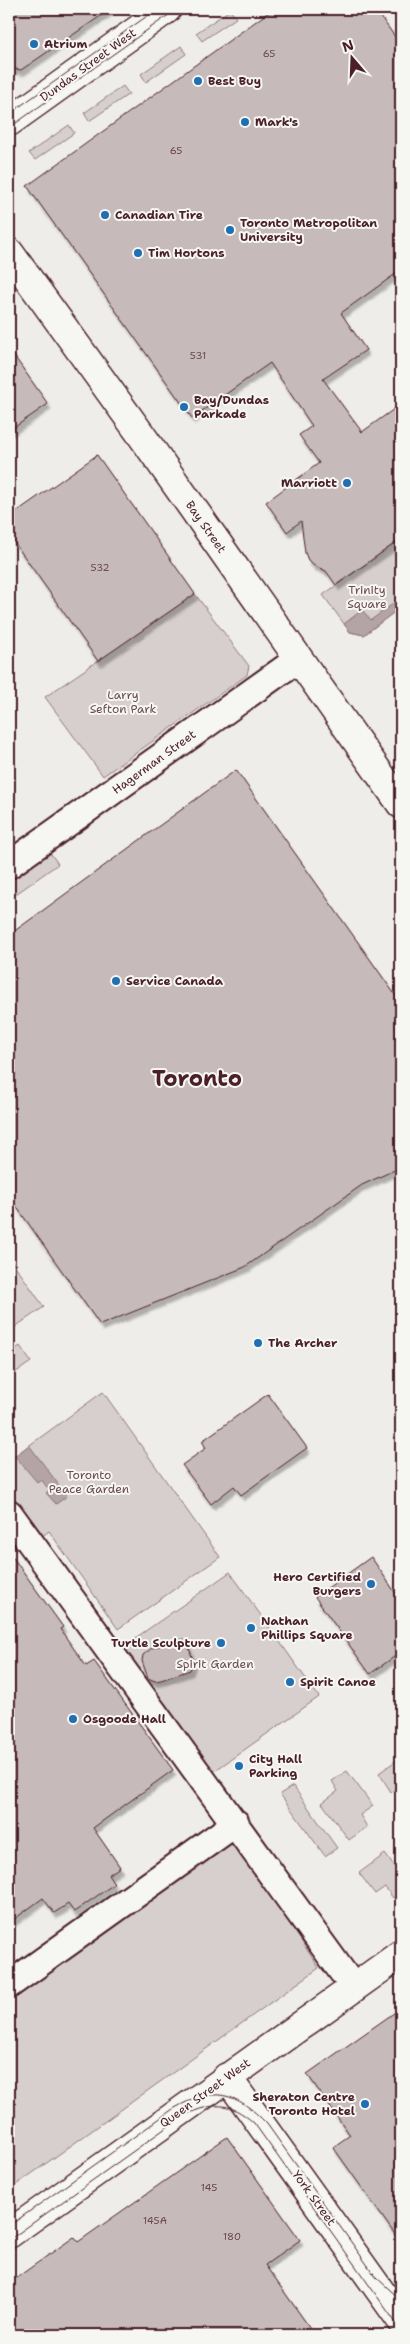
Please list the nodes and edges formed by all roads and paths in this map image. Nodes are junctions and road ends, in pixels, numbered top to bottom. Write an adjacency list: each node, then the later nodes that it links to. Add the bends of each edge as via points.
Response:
1 (168, 9): 2 (main road, Dundas Street West)
2 (9, 122)
3 (9, 252): 4 (main road, Bay Street)
4 (298, 659): 5 (main road, Bay Street); 6 (street, Hagerman Street)
5 (401, 804)
6 (9, 865)
7 (9, 1513): 8 (street)
8 (236, 1823): 10 (street); 11 (street)
9 (401, 1954): 11 (main road, Queen Street West)
10 (9, 1984)
11 (354, 1988): 12 (main road, Queen Street West)
12 (227, 2077): 13 (main road, Queen Street West); 14 (main road, York Street)
13 (9, 2234)
14 (401, 2320)

